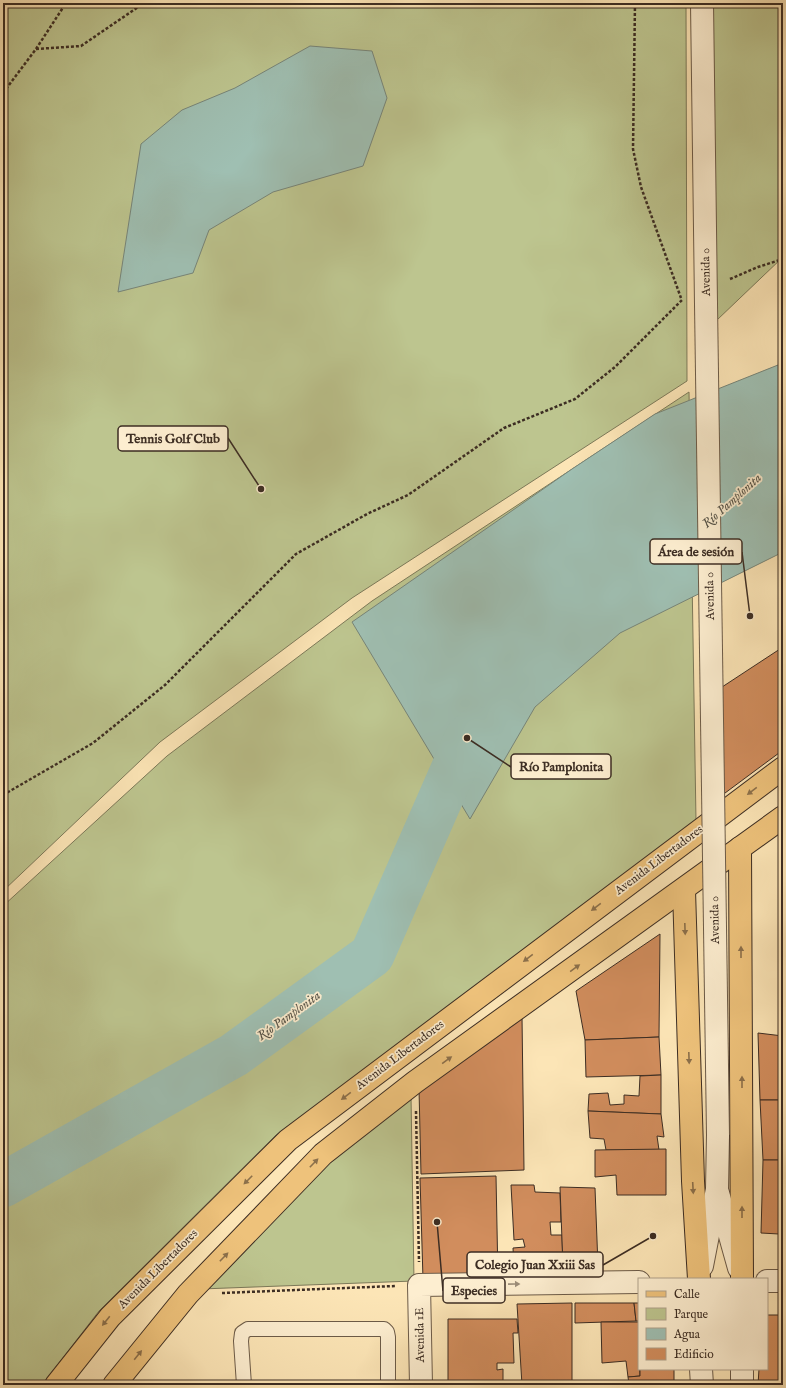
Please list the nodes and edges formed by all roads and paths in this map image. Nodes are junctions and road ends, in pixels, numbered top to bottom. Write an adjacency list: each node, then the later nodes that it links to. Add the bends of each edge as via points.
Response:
1 (66, 3): 5 (path)
2 (144, 3): 5 (path, via 81,46)
3 (635, 3): 9 (path, via 633,148 641,187)
4 (702, 3): 8 (street, Avenida 0)
5 (36, 49): 6 (path)
6 (3, 93)
7 (783, 259): 8 (path, via 758,267)
8 (706, 297): 9 (path); 16 (street, Avenida 0, bridge, via 718,1135)
9 (682, 300): 11 (path, via 615,367 575,399 504,428 408,495 367,514 296,554 165,686 93,743)
10 (783, 768): 28 (main road, Avenida Libertadores, one-way to 28, via 288,1140 110,1316)
11 (3, 795)
12 (783, 817): 13 (main road)
13 (740, 848): 14 (main road); 19 (main road, one-way to 13)
14 (684, 890): 15 (main road, one-way to 14); 17 (main road, one-way to 17, via 693,1182)
15 (415, 1082): 24 (path); 25 (main road, one-way to 15, via 323,1154)
16 (716, 1189): 18 (street, Avenida 0); 20 (street, Avenida 0)
17 (700, 1278)
18 (700, 1278)
19 (742, 1278)
20 (742, 1278)
21 (768, 1281): 22 (street)
22 (783, 1281)
23 (638, 1282): 24 (street, one-way to 23)
24 (419, 1285): 25 (path); 32 (street, Avenida 1E)
25 (188, 1294): 29 (main road, one-way to 25)
26 (702, 1370): 33 (street)
27 (742, 1370): 34 (street)
28 (56, 1385)
29 (114, 1385)
30 (244, 1385): 31 (lane, via 241,1341 242,1333 248,1329 384,1329 388,1337)
31 (388, 1385)
32 (421, 1385)
33 (702, 1385)
34 (742, 1385)

